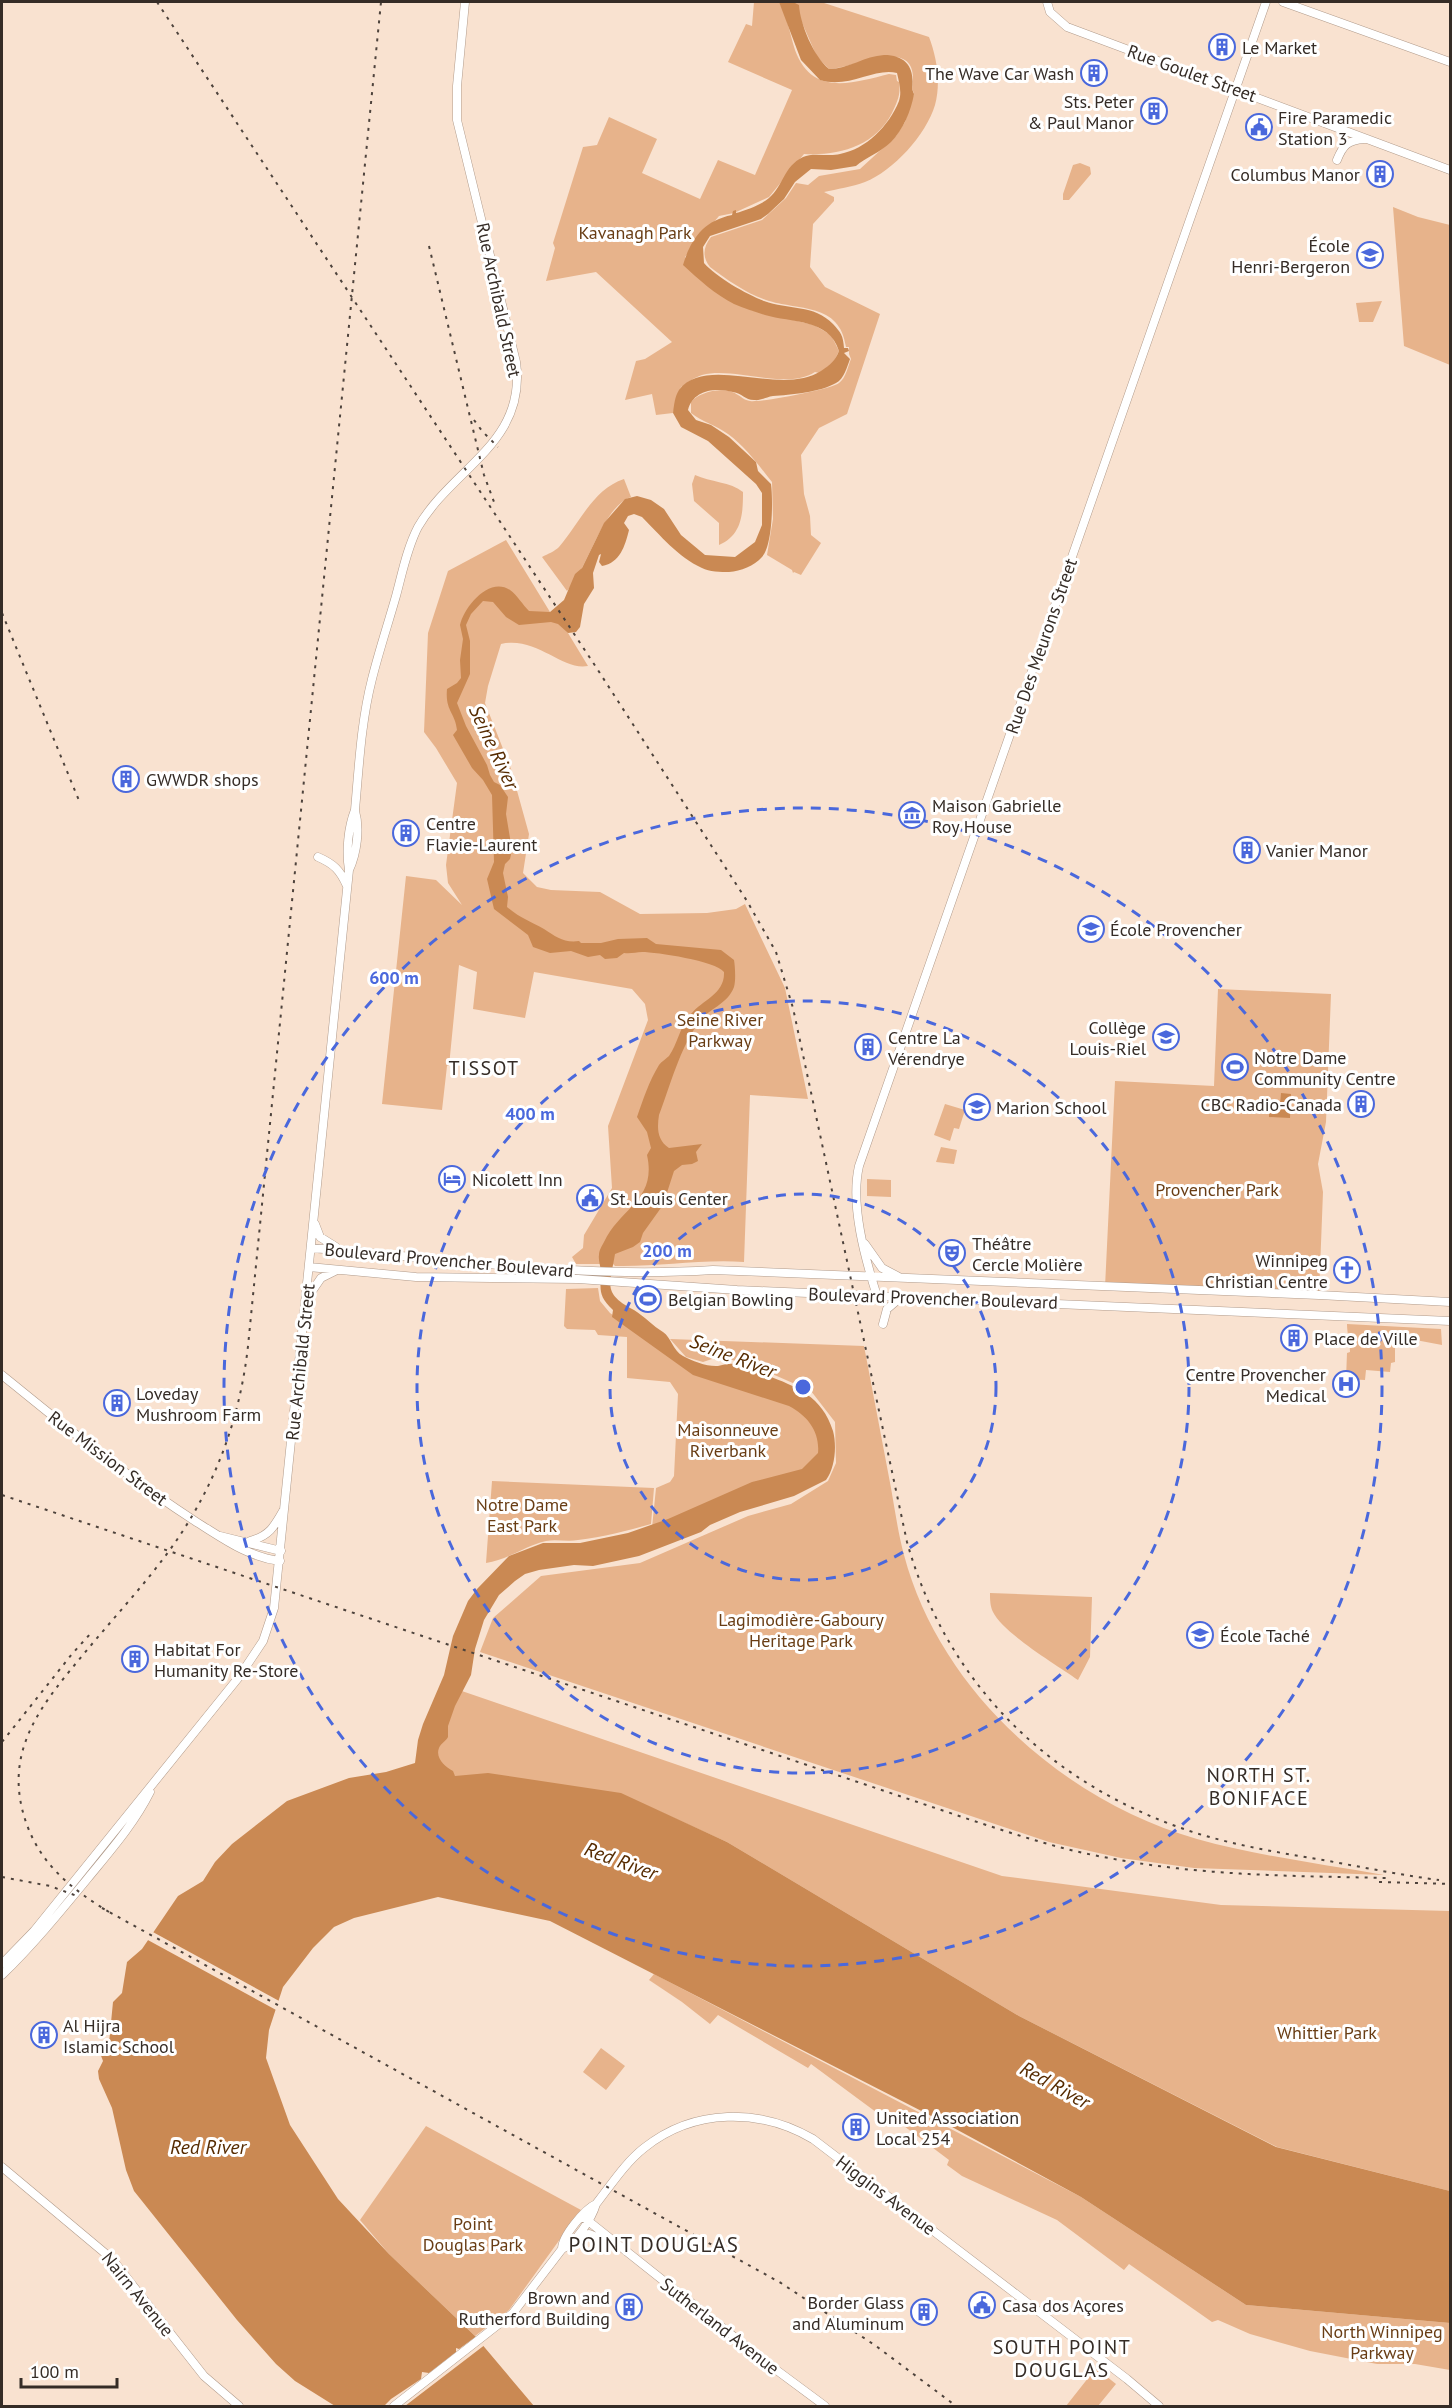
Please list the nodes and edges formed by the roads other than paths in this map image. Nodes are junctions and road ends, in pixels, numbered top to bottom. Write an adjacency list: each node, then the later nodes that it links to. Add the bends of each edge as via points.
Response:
1 (465, 2): 11 (main road, Rue Archibald Street, via 456,86 458,120 516,362 517,393 503,430 431,509 413,538 372,679 361,743 354,861)
2 (1047, 2): 6 (main road, Rue Goulet Street, via 1050,12 1067,27)
3 (1266, 2): 6 (main road, Rue Des Meurons Street)
4 (1283, 2): 5 (main road)
5 (1450, 63)
6 (1234, 89): 7 (main road, Rue Goulet Street); 13 (main road, Rue Des Meurons Street, via 862,1158 856,1190)
7 (1368, 139): 8 (main road, via 1345,144); 9 (main road, Rue Goulet Street)
8 (1337, 160)
9 (1450, 170)
10 (318, 857): 11 (main road, via 335,865)
11 (347, 887): 12 (main road, Rue Archibald Street)
12 (314, 1215): 14 (main road, Rue Archibald Street); 15 (main road, via 320,1237)
13 (863, 1241): 21 (main road, Rue Des Meurons Street); 22 (main road, via 882,1268)
14 (311, 1248): 15 (main road, Boulevard Provencher Boulevard); 16 (main road, Rue Archibald Street)
15 (343, 1250): 19 (main road, Boulevard Provencher Boulevard)
16 (309, 1267): 17 (main road, Boulevard Provencher Boulevard); 27 (main road, Rue Archibald Street)
17 (339, 1269): 19 (main road, Boulevard Provencher Boulevard, via 425,1277); 27 (main road, via 318,1281)
18 (670, 1273): 20 (main road, Boulevard Provencher Boulevard); 21 (main road, Boulevard Provencher Boulevard, via 713,1270); 23 (main road)
19 (579, 1275): 20 (main road, Boulevard Provencher Boulevard)
20 (632, 1277): 23 (main road, Boulevard Provencher Boulevard)
21 (871, 1278): 22 (main road, Boulevard Provencher Boulevard); 24 (main road, Rue Des Meurons Street)
22 (902, 1279): 26 (main road, Boulevard Provencher Boulevard)
23 (670, 1284): 24 (main road, Boulevard Provencher Boulevard)
24 (877, 1296): 25 (main road, Boulevard Provencher Boulevard)
25 (901, 1297): 28 (main road, Boulevard Provencher Boulevard); 29 (main road, via 889,1306)
26 (1450, 1302)
27 (304, 1305): 31 (main road, Rue Archibald Street)
28 (1450, 1321)
29 (883, 1324)
30 (2, 1375): 32 (main road, Rue Mission Street, via 133,1480)
31 (285, 1507): 33 (main road, via 272,1531); 34 (main road, Rue Archibald Street)
32 (218, 1536): 33 (main road, Rue Mission Street); 35 (main road, Rue Mission Street, via 233,1546)
33 (248, 1541): 34 (main road, Rue Mission Street)
34 (281, 1551): 35 (main road, Rue Archibald Street)
35 (280, 1561): 36 (main road, Rue Archibald Street, via 274,1608 258,1650)
36 (69, 1895): 37 (main road); 38 (main road, via 39,1937)
37 (2, 1964)
38 (2, 1975)
39 (2, 2167): 43 (main road, Nairn Avenue, via 112,2259 204,2376)
40 (585, 2218): 41 (main road, Sutherland Avenue); 42 (main road, Higgins Avenue); 46 (main road, Higgins Avenue, via 594,2212 596,2204 639,2153 676,2129 726,2116 753,2117 784,2125 828,2150)
41 (617, 2244): 42 (main road, Sutherland Avenue, via 589,2234); 45 (main road, Sutherland Avenue)
42 (566, 2247): 44 (main road, Higgins Avenue, via 510,2316)
43 (239, 2406)
44 (394, 2406)
45 (825, 2406)
46 (1159, 2406)

